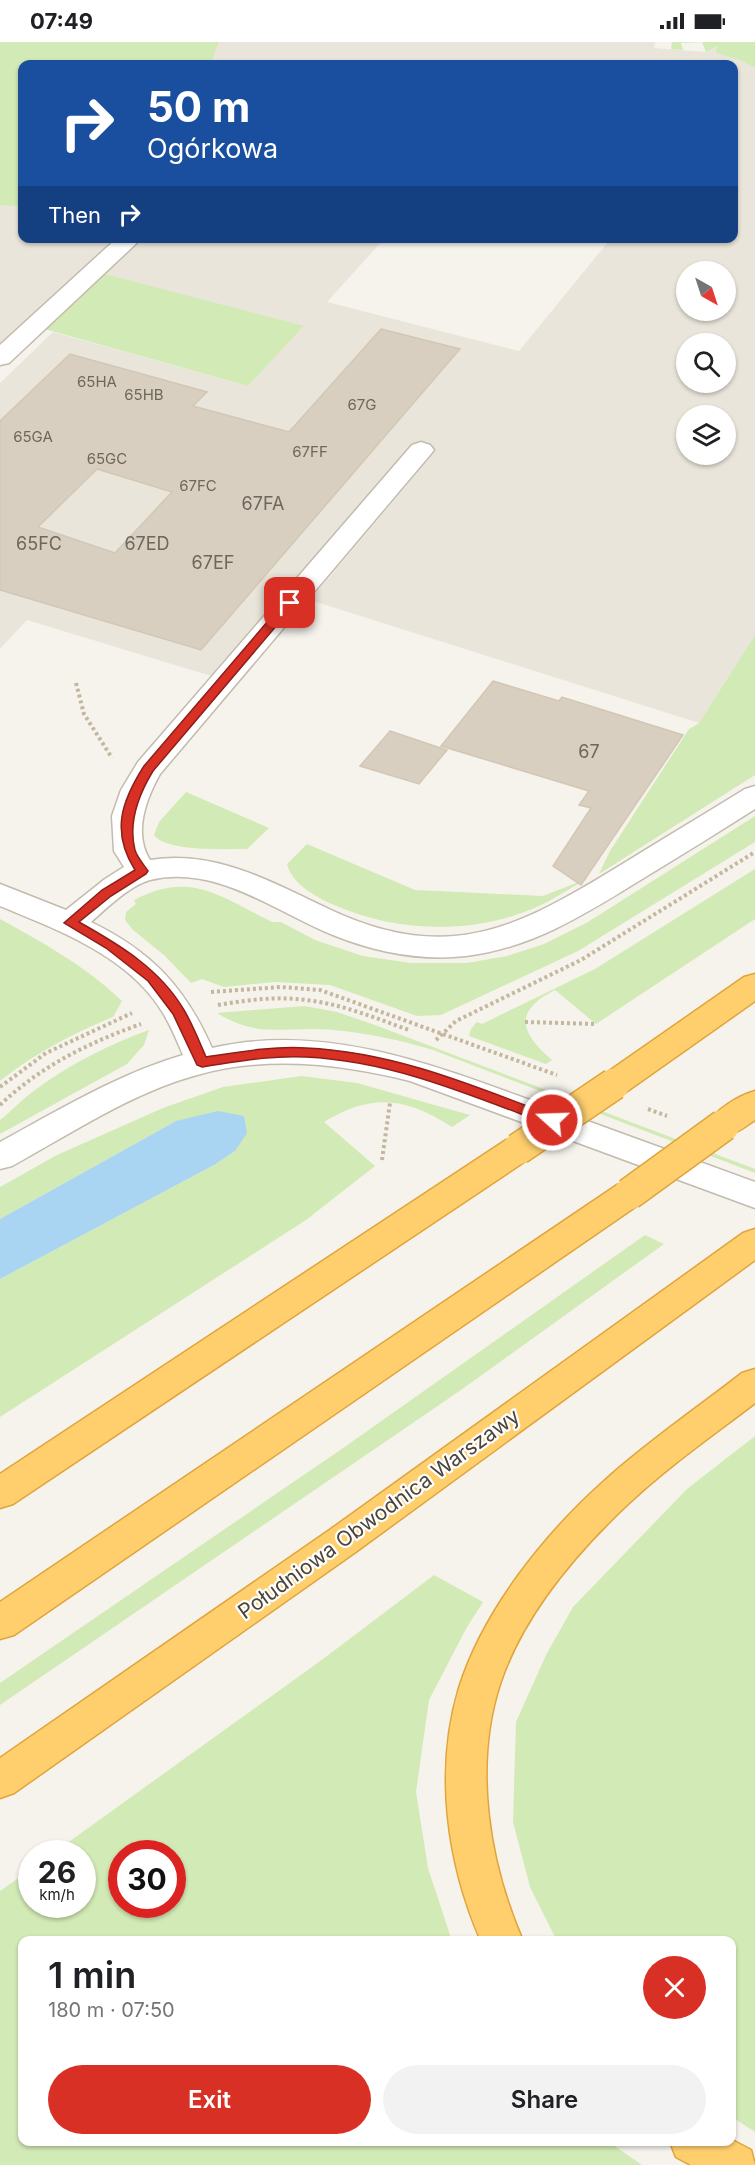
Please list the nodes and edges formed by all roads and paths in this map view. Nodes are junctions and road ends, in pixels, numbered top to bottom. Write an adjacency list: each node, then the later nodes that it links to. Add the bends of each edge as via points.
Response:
1 (126, 243): 2 (street)
2 (0, 358)
3 (421, 450): 5 (street, via 148,769)
4 (76, 683): 5 (path, via 77,700 87,725)
5 (136, 790): 8 (street, via 128,816 129,851)
6 (755, 796): 8 (street, via 535,927 499,941 468,945 433,947 392,942 345,929 249,884 209,870 172,866)
7 (755, 852): 15 (path, via 581,960 456,1021)
8 (142, 871): 10 (street)
9 (0, 894): 10 (street)
10 (70, 923): 12 (street, via 111,945 153,978)
11 (755, 985): 26 (highway, bridge)
12 (174, 1005): 16 (street); 17 (path, via 46,1053); 20 (path, via 55,1061 16,1088)
13 (525, 1022): 14 (path)
14 (596, 1024)
15 (436, 1040)
16 (202, 1062): 21 (street, via 159,1075); 23 (street, via 279,1052 377,1060 417,1071)
17 (0, 1087)
18 (390, 1102): 22 (path)
19 (755, 1103): 29 (highway, bridge)
20 (0, 1105)
21 (0, 1157)
22 (382, 1160)
23 (755, 1195)
24 (755, 1242): 30 (highway, Południowa Obwodnica Warszawy, via 325,1553)
25 (755, 1383): 31 (highway, via 596,1511 517,1609 481,1681 466,1763 467,1800 472,1847 486,1906)
26 (159, 1389): 27 (highway); 28 (highway)
27 (0, 1477)
28 (0, 1493)
29 (0, 1623)
30 (0, 1780)
31 (500, 1936)
32 (699, 2146): 33 (highway)
33 (735, 2165)

